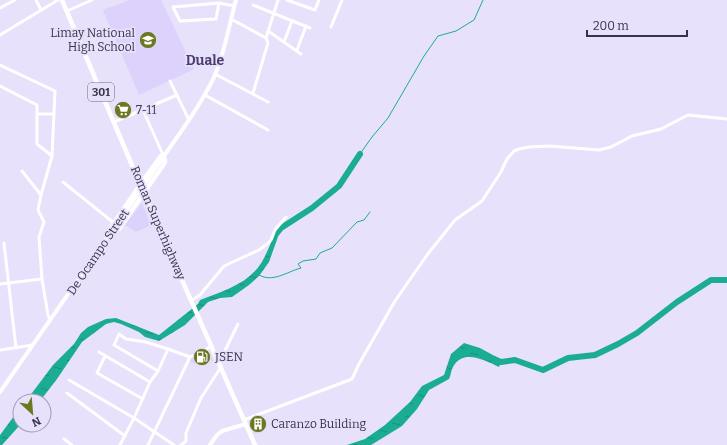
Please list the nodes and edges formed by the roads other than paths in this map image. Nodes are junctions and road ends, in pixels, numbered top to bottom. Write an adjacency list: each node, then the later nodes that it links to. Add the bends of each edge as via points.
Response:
1 (15, 0): 14 (street)
2 (36, 0): 15 (street)
3 (58, 0): 15 (street)
4 (62, 0): 16 (main road, Roman Superhighway / 301)
5 (92, 0): 16 (street)
6 (236, 0): 13 (street, De Ocampo Street)
7 (278, 0): 17 (street)
8 (287, 0): 9 (street, via 315,10)
9 (319, 0)
10 (342, 0): 20 (street)
11 (219, 3): 11 (street, via 188,5 173,6 180,21 216,19); 13 (street)
12 (253, 5): 17 (street)
13 (234, 6): 18 (street, De Ocampo Street)
14 (0, 8)
15 (41, 10): 22 (street)
16 (67, 11): 40 (main road, Roman Superhighway / 301)
17 (274, 13): 19 (street); 21 (street)
18 (231, 19): 23 (street); 28 (street, De Ocampo Street)
19 (292, 20): 24 (street); 25 (street, via 308,27)
20 (330, 27)
21 (268, 31): 23 (street); 24 (street)
22 (0, 36)
23 (266, 38): 31 (street, via 268,43)
24 (284, 42): 25 (street)
25 (296, 50): 26 (street)
26 (302, 54)
27 (1, 66): 37 (street, via 55,91)
28 (215, 74): 31 (street); 33 (street, De Ocampo Street)
29 (170, 81): 32 (street)
30 (0, 86): 36 (street, via 37,105)
31 (253, 94): 34 (street)
32 (177, 95): 35 (street); 39 (street)
33 (205, 95): 39 (street, De Ocampo Street); 41 (street)
34 (268, 102)
35 (143, 110): 40 (street); 43 (street)
36 (37, 114): 37 (street); 42 (street, via 36,144)
37 (54, 114): 42 (street)
38 (727, 119): 75 (street, via 688,115 661,129 632,136 599,150 536,147 514,152 507,159 482,201 456,220 427,255 395,301 352,380)
39 (189, 120): 43 (street, De Ocampo Street)
40 (114, 122): 46 (main road, Roman Superhighway / 301)
41 (268, 130)
42 (52, 156): 48 (street)
43 (163, 158): 46 (main road, via 159,157); 47 (main road, via 165,162); 50 (street, De Ocampo Street)
44 (22, 171): 48 (street)
45 (63, 182): 50 (street)
46 (141, 184): 47 (main road, Roman Superhighway / 301); 50 (main road)
47 (145, 192): 51 (main road, via 119,229); 56 (main road, Roman Superhighway / 301)
48 (41, 195): 53 (street, via 38,210 44,222 40,237)
49 (286, 217): 56 (street, via 267,244 224,266)
50 (115, 223): 51 (main road, via 110,228)
51 (110, 234): 57 (street, De Ocampo Street)
52 (4, 243): 54 (street)
53 (42, 279): 54 (street); 57 (street)
54 (9, 283): 55 (street); 61 (street)
55 (0, 284)
56 (193, 303): 60 (main road, Roman Superhighway / 301)
57 (50, 321): 59 (street, De Ocampo Street)
58 (238, 324): 67 (street)
59 (33, 345): 61 (street); 71 (street, De Ocampo Street)
60 (212, 346): 66 (street); 67 (main road, Roman Superhighway / 301)
61 (16, 348): 63 (street)
62 (168, 349): 66 (street); 68 (street); 68 (street, via 126,339 119,334 114,345)
63 (0, 350)
64 (99, 352): 65 (street)
65 (105, 356): 70 (street); 73 (street, via 97,373)
66 (190, 356): 76 (street)
67 (220, 365): 75 (main road, Roman Superhighway / 301); 83 (street, via 201,398 186,433 186,441)
68 (158, 371): 70 (street)
69 (69, 380): 74 (street)
70 (150, 382): 73 (street)
71 (0, 392)
72 (67, 393): 77 (street)
73 (143, 399): 74 (street)
74 (134, 418): 76 (street); 77 (street)
75 (245, 422): 84 (street, via 222,431); 85 (main road, Roman Superhighway / 301)
76 (154, 431): 81 (street); 82 (street)
77 (125, 436): 80 (street)
78 (64, 439): 79 (street)
79 (72, 445)
80 (120, 445)
81 (148, 445)
82 (174, 445)
83 (181, 445)
84 (210, 445)
85 (255, 445)

